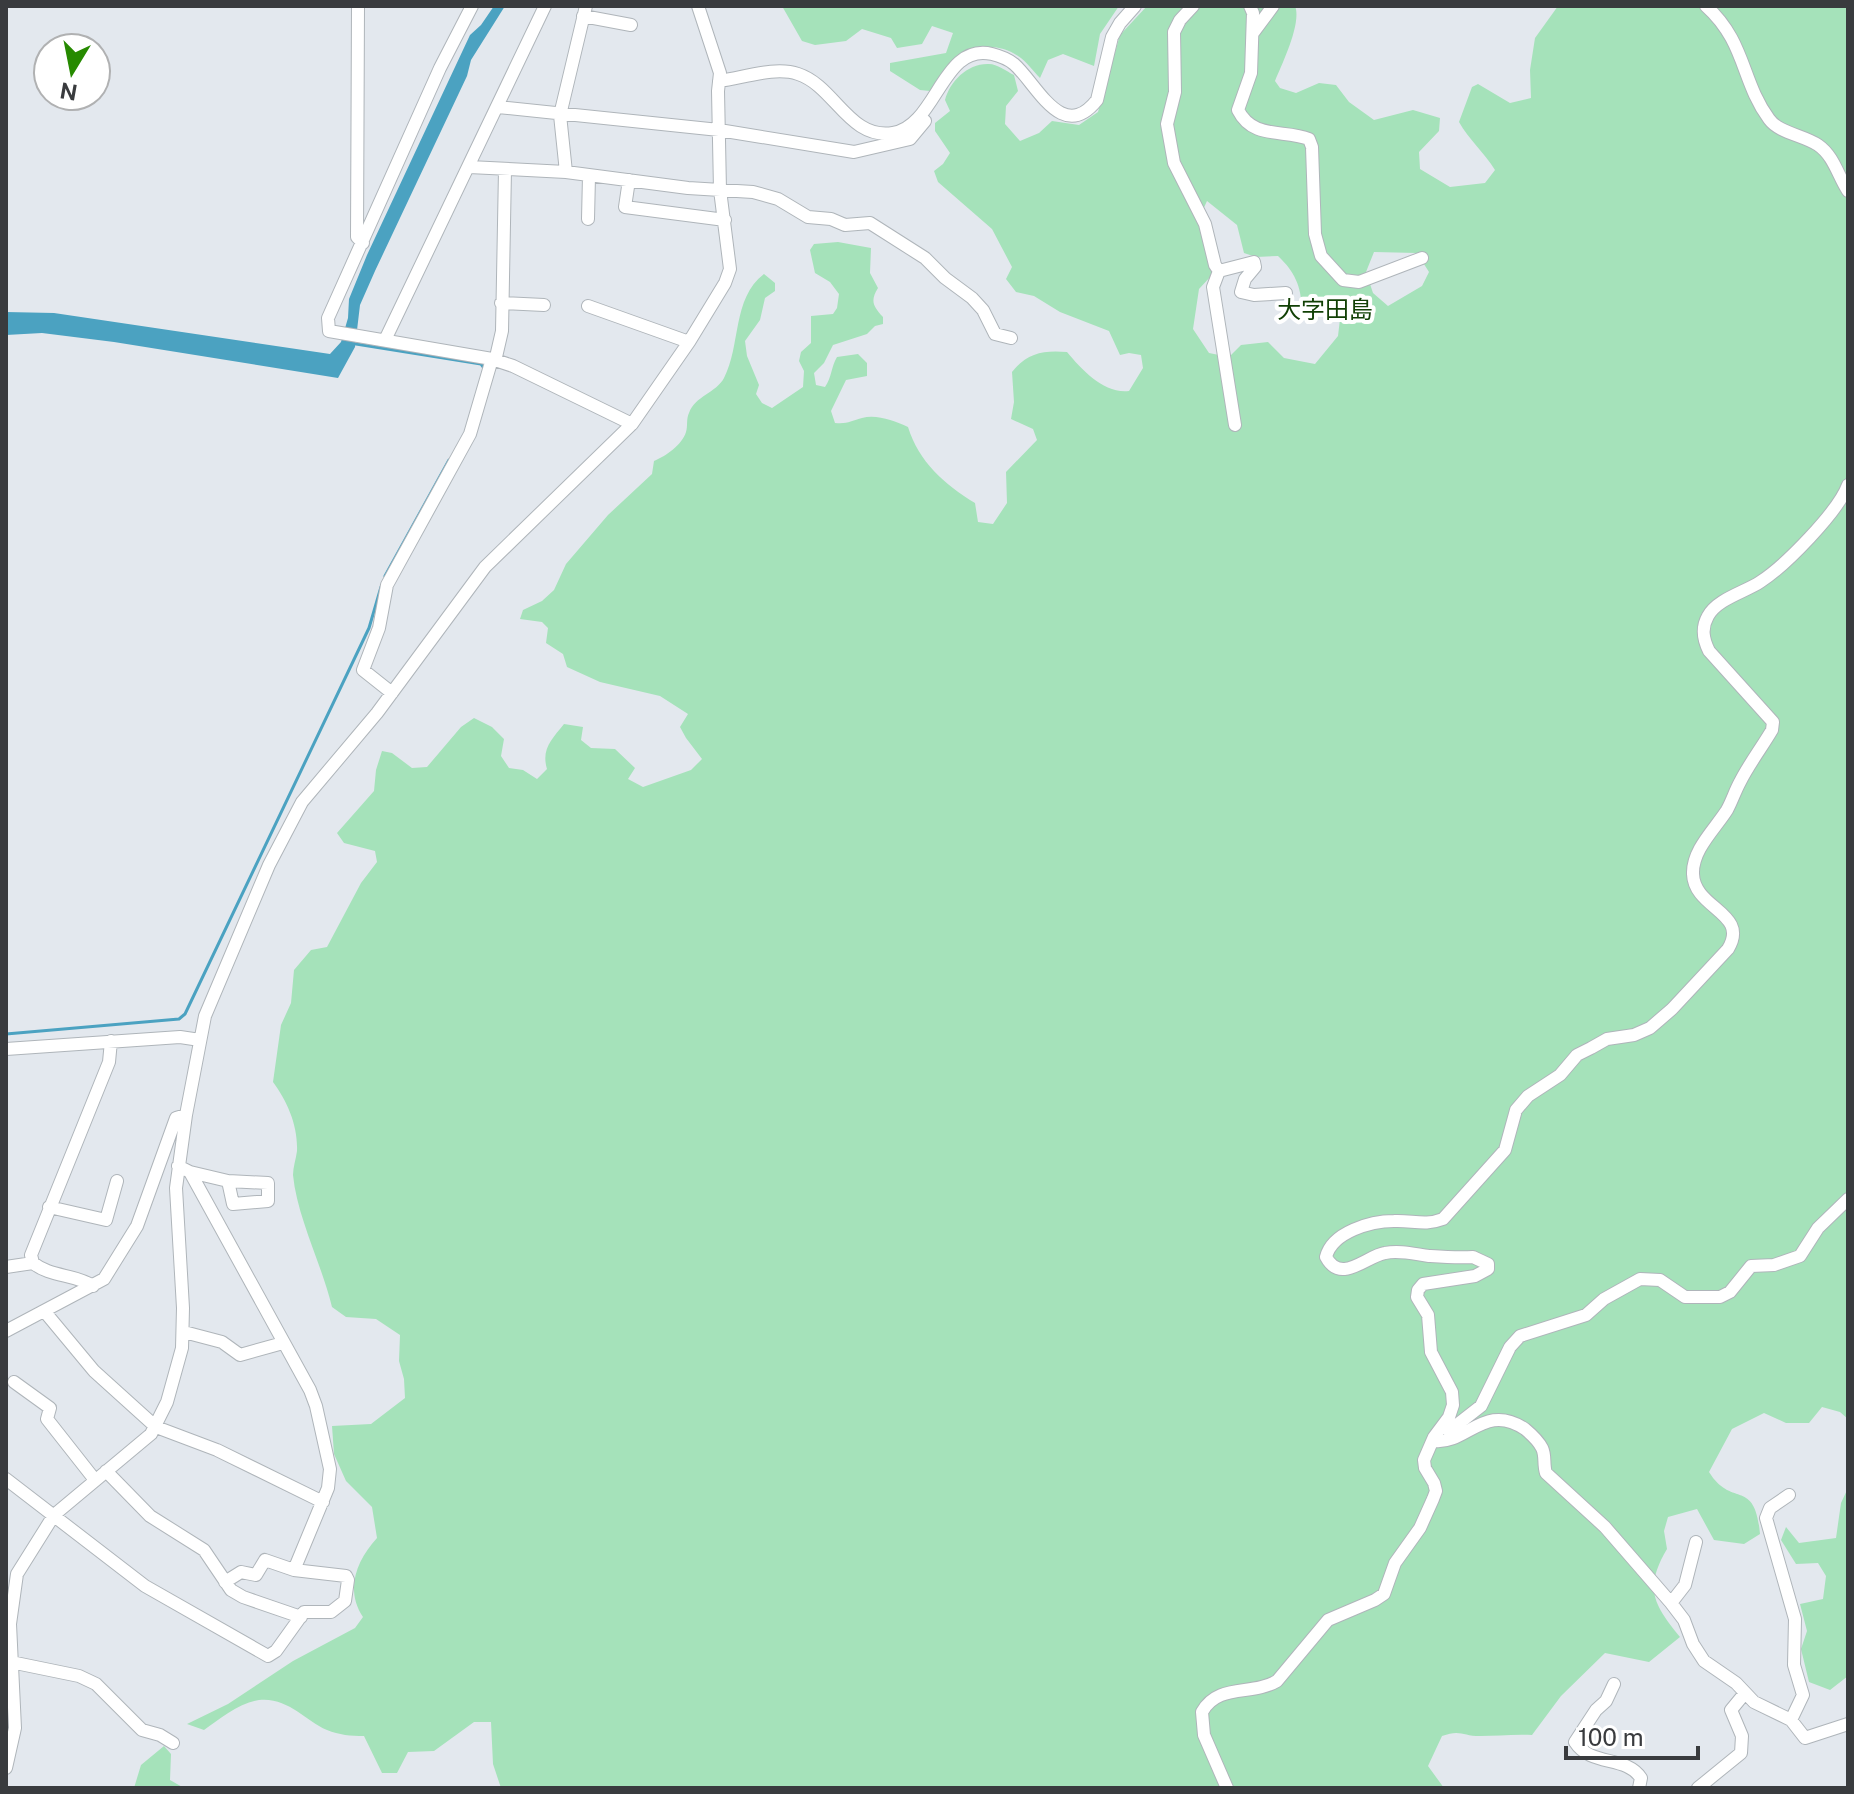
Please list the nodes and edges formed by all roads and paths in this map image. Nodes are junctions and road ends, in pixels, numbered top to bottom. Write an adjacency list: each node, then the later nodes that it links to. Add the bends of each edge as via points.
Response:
1 (358, 6): 27 (street, via 357,237)
2 (472, 6): 27 (street)
3 (545, 6): 15 (street)
4 (698, 6): 13 (street)
5 (1135, 6): 14 (street, via 1112,37 1097,100 1082,113 1059,113 1014,65 989,53 960,61)
6 (1193, 6): 29 (street, via 1174,32 1175,92 1167,124 1174,163 1205,224)
7 (1250, 6): 12 (street)
8 (1273, 6): 12 (street)
9 (1706, 6): 24 (street, via 1730,31 1771,124 1819,145)
10 (585, 11): 11 (street); 16 (street)
11 (631, 25)
12 (1253, 33): 28 (street, via 1251,73 1238,110 1254,129 1309,139 1321,256 1343,280 1359,282)
13 (719, 81): 14 (street, via 780,72 801,75 858,124 883,134 913,125); 17 (street)
14 (937, 92): 17 (street, via 940,98 910,139 867,149 843,151)
15 (498, 107): 16 (street); 18 (street)
16 (560, 115): 17 (street); 20 (street)
17 (719, 130): 23 (street)
18 (469, 167): 19 (street); 35 (street)
19 (505, 170): 20 (street); 31 (street)
20 (566, 172): 21 (street)
21 (589, 176): 22 (street); 25 (street)
22 (629, 180): 23 (street); 26 (street, via 625,207)
23 (720, 190): 26 (street); 34 (street, via 770,195 801,215 877,226 972,298 995,334)
24 (1848, 191)
25 (588, 219)
26 (725, 220): 36 (street, via 730,269)
27 (363, 243): 35 (street, via 328,318 329,331)
28 (1422, 258)
29 (1219, 271): 30 (street, via 1254,262 1241,292); 39 (street, via 1213,297)
30 (1286, 293)
31 (501, 303): 32 (street); 37 (street, via 502,331)
32 (544, 305)
33 (588, 306): 36 (street)
34 (1011, 338)
35 (385, 340): 37 (street)
36 (689, 342): 38 (street)
37 (492, 359): 38 (street); 41 (street, via 470,434 387,585 363,670)
38 (632, 424): 41 (street, via 485,567)
39 (1235, 425)
40 (1848, 485): 60 (street, via 1840,502 1788,559 1761,582 1718,605 1704,627 1709,651 1773,722 1726,812 1696,856 1696,889 1735,931 1728,949 1650,1028 1607,1039 1577,1055 1560,1075 1528,1096 1516,1110 1505,1150 1443,1219 1429,1225 1366,1225 1328,1248 1330,1264 1340,1269 1390,1252 1473,1257 1488,1264 1482,1274 1423,1284 1418,1290 1431,1327 1431,1352 1452,1392 1449,1417)
41 (392, 693): 42 (street, via 302,802 213,991)
42 (200, 1040): 43 (street); 45 (street)
43 (111, 1041): 44 (street); 50 (street, via 109,1062)
44 (6, 1049)
45 (186, 1115): 46 (street); 53 (street, via 176,1118 137,1226 109,1273)
46 (184, 1169): 48 (street); 56 (street, via 176,1208); 57 (street)
47 (117, 1181): 50 (street, via 106,1220)
48 (228, 1181)
49 (1848, 1199): 60 (street, via 1818,1228 1800,1256 1751,1266 1720,1297 1685,1297 1660,1280 1640,1279 1586,1315 1520,1336 1481,1406)
50 (49, 1207): 51 (street)
51 (33, 1263): 52 (street); 53 (street)
52 (6, 1267)
53 (93, 1286): 54 (street)
54 (45, 1312): 55 (street); 59 (street, via 94,1371)
55 (6, 1331)
56 (184, 1332): 57 (street, via 222,1342 240,1355); 59 (street, via 179,1364)
57 (283, 1343): 65 (street, via 316,1406 330,1469)
58 (14, 1382): 63 (street, via 50,1408 47,1419)
59 (156, 1427): 61 (street); 65 (street, via 217,1450)
60 (1434, 1442): 70 (street, via 1480,1424 1514,1422 1541,1446 1543,1466 1553,1482 1605,1527); 79 (street, via 1424,1460 1436,1491 1420,1528 1395,1563 1384,1594 1328,1620 1277,1681 1225,1692 1202,1712 1202,1727)
61 (106, 1471): 63 (street); 69 (street, via 150,1516 204,1550)
62 (6, 1479): 66 (street)
63 (95, 1480): 66 (street)
64 (1789, 1495): 75 (street, via 1770,1508 1766,1518 1797,1630 1794,1665 1803,1695)
65 (323, 1502): 68 (street)
66 (54, 1515): 71 (street, via 145,1586 268,1656); 72 (street, via 17,1574)
67 (1696, 1542): 70 (street, via 1685,1585)
68 (294, 1570): 69 (street, via 265,1560 256,1575 241,1572); 71 (street, via 348,1580 345,1601 331,1612 304,1612)
69 (225, 1582): 71 (street, via 243,1597)
70 (1671, 1603): 74 (street, via 1704,1661)
71 (301, 1617)
72 (8, 1662): 77 (street, via 96,1684 142,1730); 78 (street, via 15,1728)
73 (1614, 1684): 80 (street, via 1575,1742 1594,1758 1638,1773)
74 (1745, 1693): 75 (street); 81 (street, via 1731,1710 1742,1736 1741,1753)
75 (1791, 1720): 76 (street, via 1810,1739)
76 (1848, 1724)
77 (173, 1743)
78 (6, 1768)
79 (1227, 1788)
80 (1639, 1788)
81 (1698, 1788)

